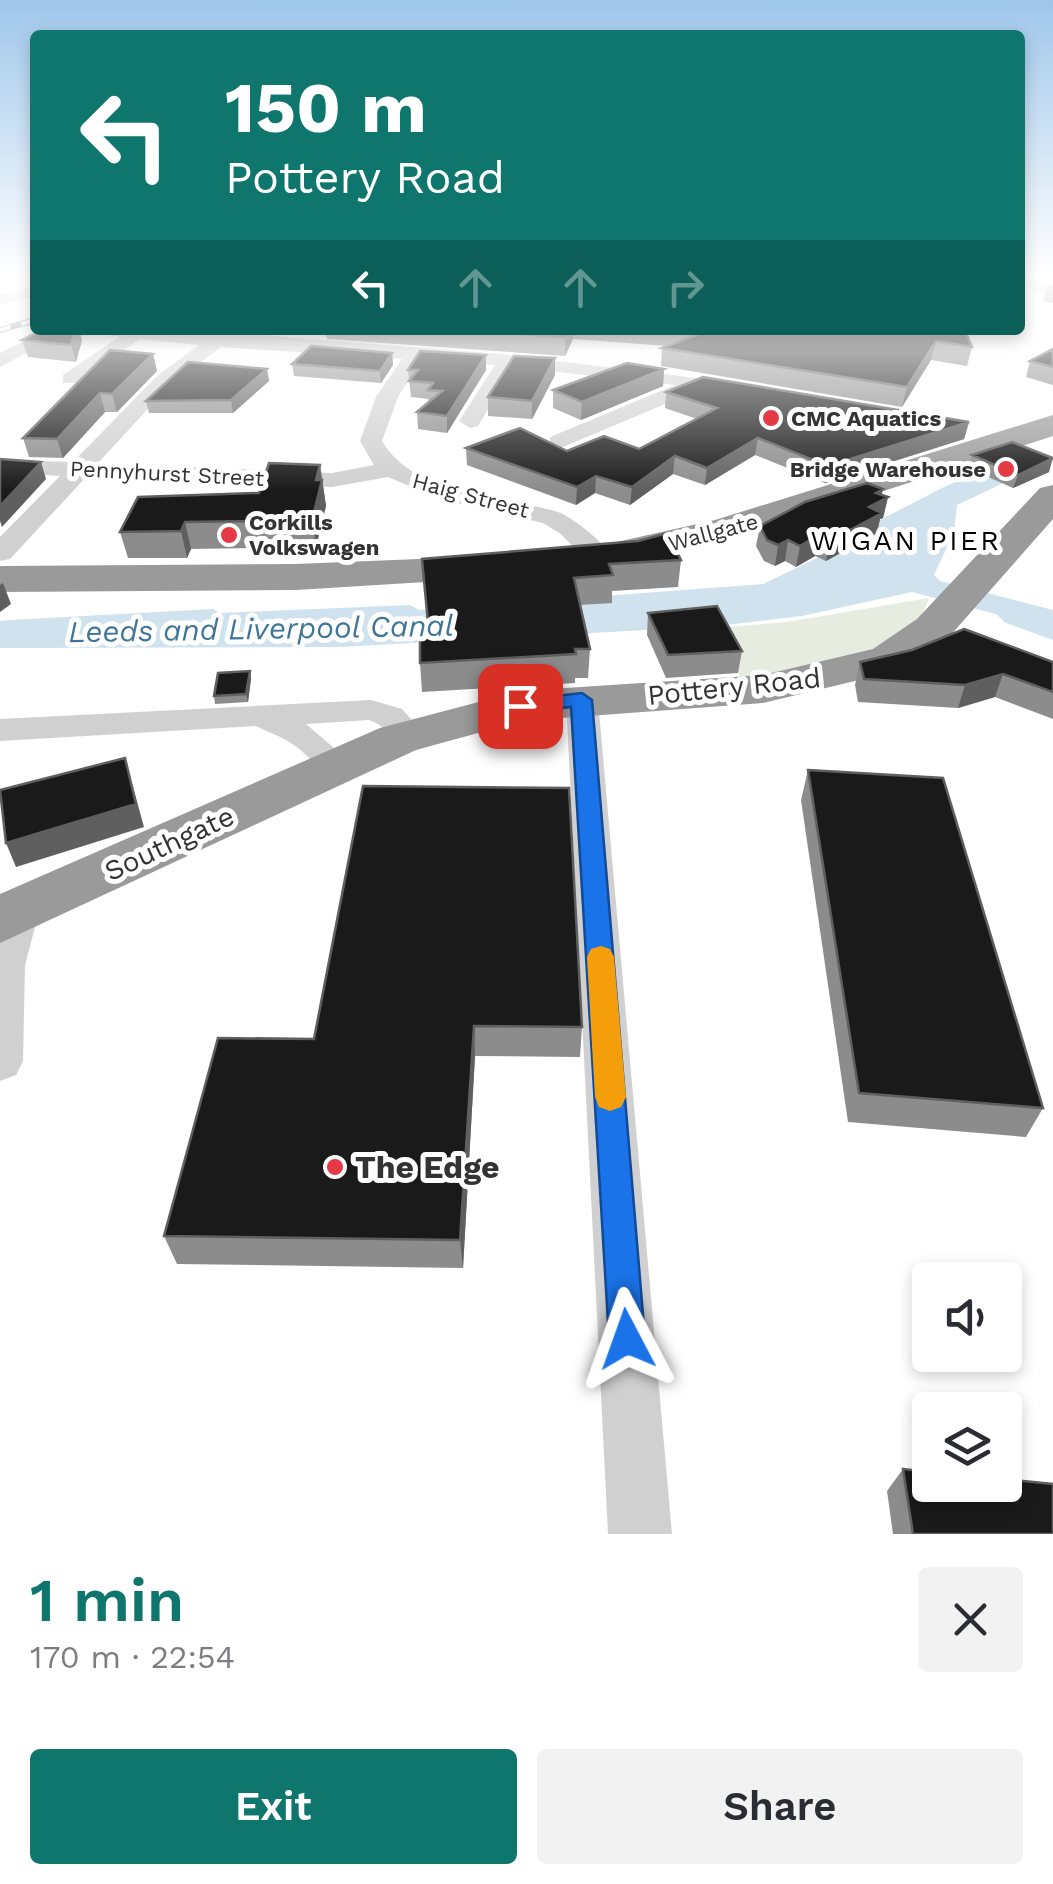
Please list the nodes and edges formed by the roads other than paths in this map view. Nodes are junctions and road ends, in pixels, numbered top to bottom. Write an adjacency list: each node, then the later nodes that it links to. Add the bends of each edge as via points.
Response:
1 (26, 348): 8 (street)
2 (117, 348): 10 (street)
3 (207, 348): 17 (street, via 164,380)
4 (333, 348): 6 (street)
5 (469, 348): 7 (street)
6 (413, 356): 7 (street); 18 (street, via 386,397 371,441)
7 (463, 359): 9 (street)
8 (0, 361)
9 (507, 361): 11 (street); 13 (street)
10 (70, 380)
11 (699, 382): 12 (street); 15 (street)
12 (754, 392)
13 (470, 421)
14 (1049, 428): 21 (highway, Wallgate, via 725,530)
15 (558, 442)
16 (4, 466): 17 (street, Pennyhurst Street)
17 (82, 469): 18 (street, Pennyhurst Street, via 332,480); 20 (street)
18 (389, 470): 21 (street, Haig Street, via 422,486 552,518)
19 (1053, 496): 23 (highway, Pottery Road, via 982,574 946,628 889,658 800,683)
20 (0, 553)
21 (598, 557): 22 (highway, Wallgate, via 311,577)
22 (0, 579)
23 (582, 700): 26 (highway, Pottery Road, via 489,712); 30 (street)
24 (259, 716): 25 (street); 26 (street, via 370,710 390,716); 27 (street, via 305,736)
25 (0, 730)
26 (409, 736): 27 (highway, Pottery Road)
27 (338, 766): 28 (highway, Southgate)
28 (10, 916): 29 (street)
29 (1, 1035)
30 (640, 1534)

